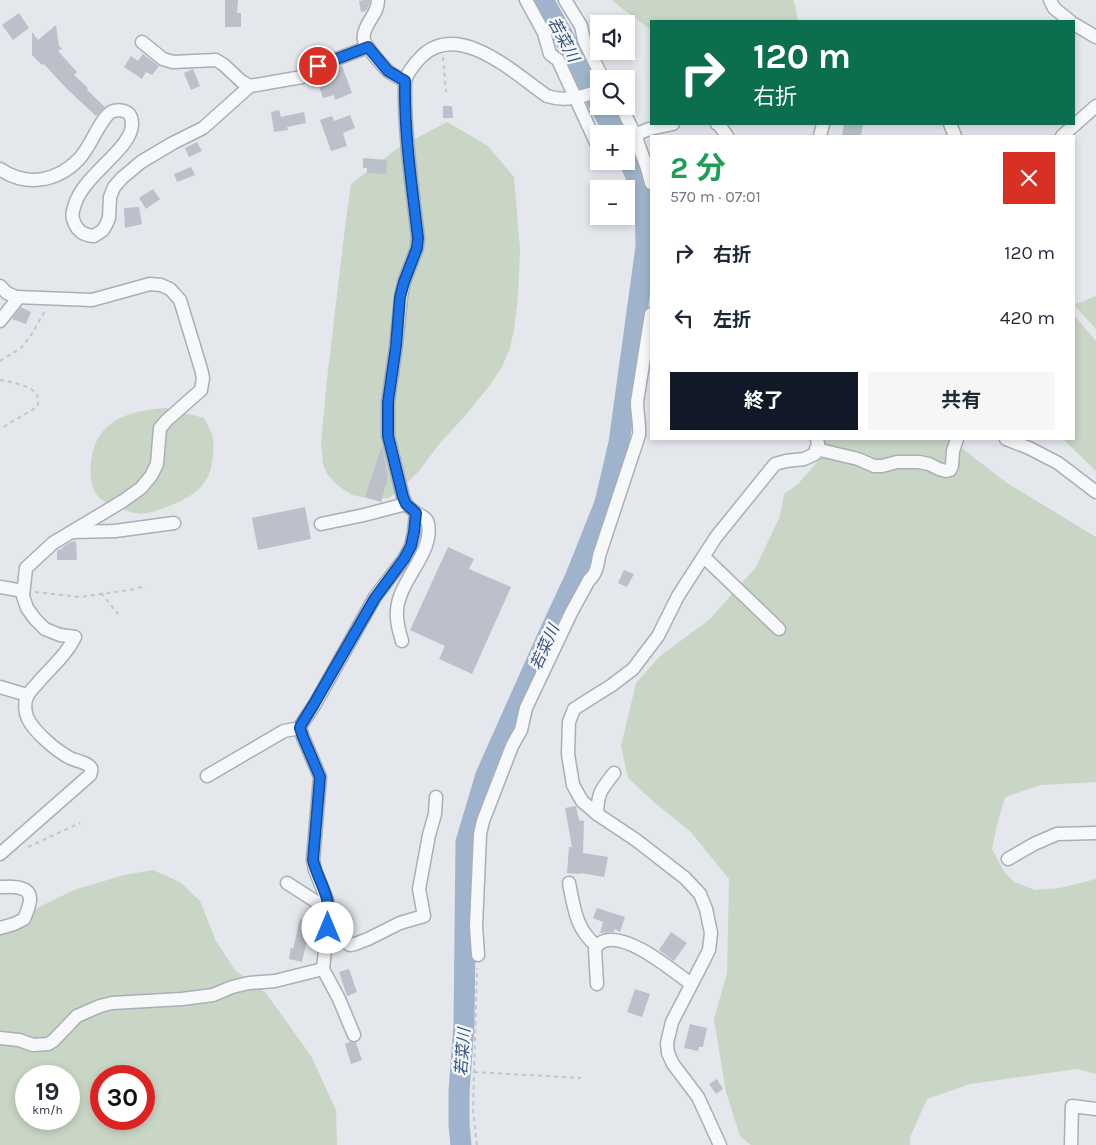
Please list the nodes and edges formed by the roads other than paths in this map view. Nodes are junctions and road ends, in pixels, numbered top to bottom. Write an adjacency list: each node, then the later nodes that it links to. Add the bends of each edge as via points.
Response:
1 (378, 0): 10 (street, via 364,35)
2 (526, 0): 16 (street, via 544,33 550,54 558,60)
3 (565, 0): 12 (street, via 581,26)
4 (1050, 0): 5 (street, via 1054,8)
5 (1069, 20)
6 (1075, 25): 8 (street)
7 (425, 36): 11 (street)
8 (1096, 36)
9 (142, 42): 14 (street, via 162,59 173,62 216,60)
10 (368, 47): 13 (street, via 388,71); 14 (street, via 318,66 302,77)
11 (436, 47): 13 (street, via 412,67); 16 (street, via 454,44 477,50 501,62 547,96)
12 (598, 70)
13 (405, 81): 36 (street, via 405,124 418,238 400,297 388,402 388,436)
14 (250, 86): 26 (street, via 203,128 141,162 122,178 110,197 106,226 94,236 77,229 72,216 77,195 129,137 132,130 129,114 118,110 111,112 80,159 64,171 43,180 25,180)
15 (590, 94): 16 (street)
16 (578, 98): 22 (street)
17 (1096, 106): 21 (street)
18 (668, 125): 23 (street)
19 (718, 125): 24 (street)
20 (1074, 125): 25 (street)
21 (1075, 125)
22 (590, 127)
23 (635, 135): 27 (street)
24 (726, 135)
25 (1063, 135)
26 (0, 169)
27 (650, 179)
28 (0, 286): 29 (street, via 7,293)
29 (20, 297): 31 (street); 40 (street, via 92,300 150,284 161,285 180,300 203,378 201,390 160,428 157,464 141,488)
30 (650, 320): 63 (street, via 637,402 639,435 596,570 571,613 526,708 522,730 512,746 483,821 476,926)
31 (0, 321)
32 (957, 440): 34 (street, via 952,466 946,471 919,462 874,466 833,454)
33 (1009, 440): 35 (street, via 1058,463)
34 (817, 444): 41 (street, via 815,454 775,464 716,537)
35 (1096, 492)
36 (406, 504): 37 (street); 39 (street)
37 (416, 513): 45 (street, via 428,524 428,539 421,558 403,587 397,608); 48 (street, via 411,546 404,559 375,598)
38 (174, 523): 40 (street, via 115,531)
39 (321, 524)
40 (70, 532): 43 (street, via 26,568)
41 (704, 558): 44 (street); 52 (street, via 678,596 658,636 633,669 574,709 568,722 568,754 573,785 582,801)
42 (0, 587): 43 (street)
43 (23, 592): 47 (street, via 27,608 35,620 60,635 74,637)
44 (779, 629)
45 (402, 641)
46 (0, 687): 47 (street)
47 (27, 696): 54 (street, via 27,718 39,733 60,752 92,770)
48 (300, 728): 50 (street, via 284,731); 59 (street, via 320,777 313,860)
49 (614, 773): 52 (street, via 601,790)
50 (207, 776)
51 (436, 797): 61 (street, via 419,889 424,916 400,923 356,944 350,944)
52 (597, 814): 66 (street, via 672,867 700,894 711,933 709,950)
53 (1096, 833): 55 (street, via 1057,834)
54 (0, 854)
55 (1008, 860)
56 (287, 883): 59 (street)
57 (569, 883): 62 (street, via 583,932)
58 (0, 887): 60 (street, via 21,888 30,897 24,919)
59 (328, 910): 61 (street)
60 (0, 928)
61 (327, 930): 64 (street)
62 (597, 946): 65 (street, via 594,955); 66 (street, via 606,941 620,940 632,944)
63 (478, 955)
64 (323, 969): 67 (street); 68 (street, via 275,982 232,986 213,995 100,1006 77,1016 48,1044 34,1045)
65 (597, 984)
66 (691, 984): 70 (street, via 672,1022 668,1053 698,1097)
67 (354, 1035)
68 (0, 1038)
69 (1096, 1109): 71 (street, via 1072,1106)
70 (720, 1145)
71 (1071, 1145)

